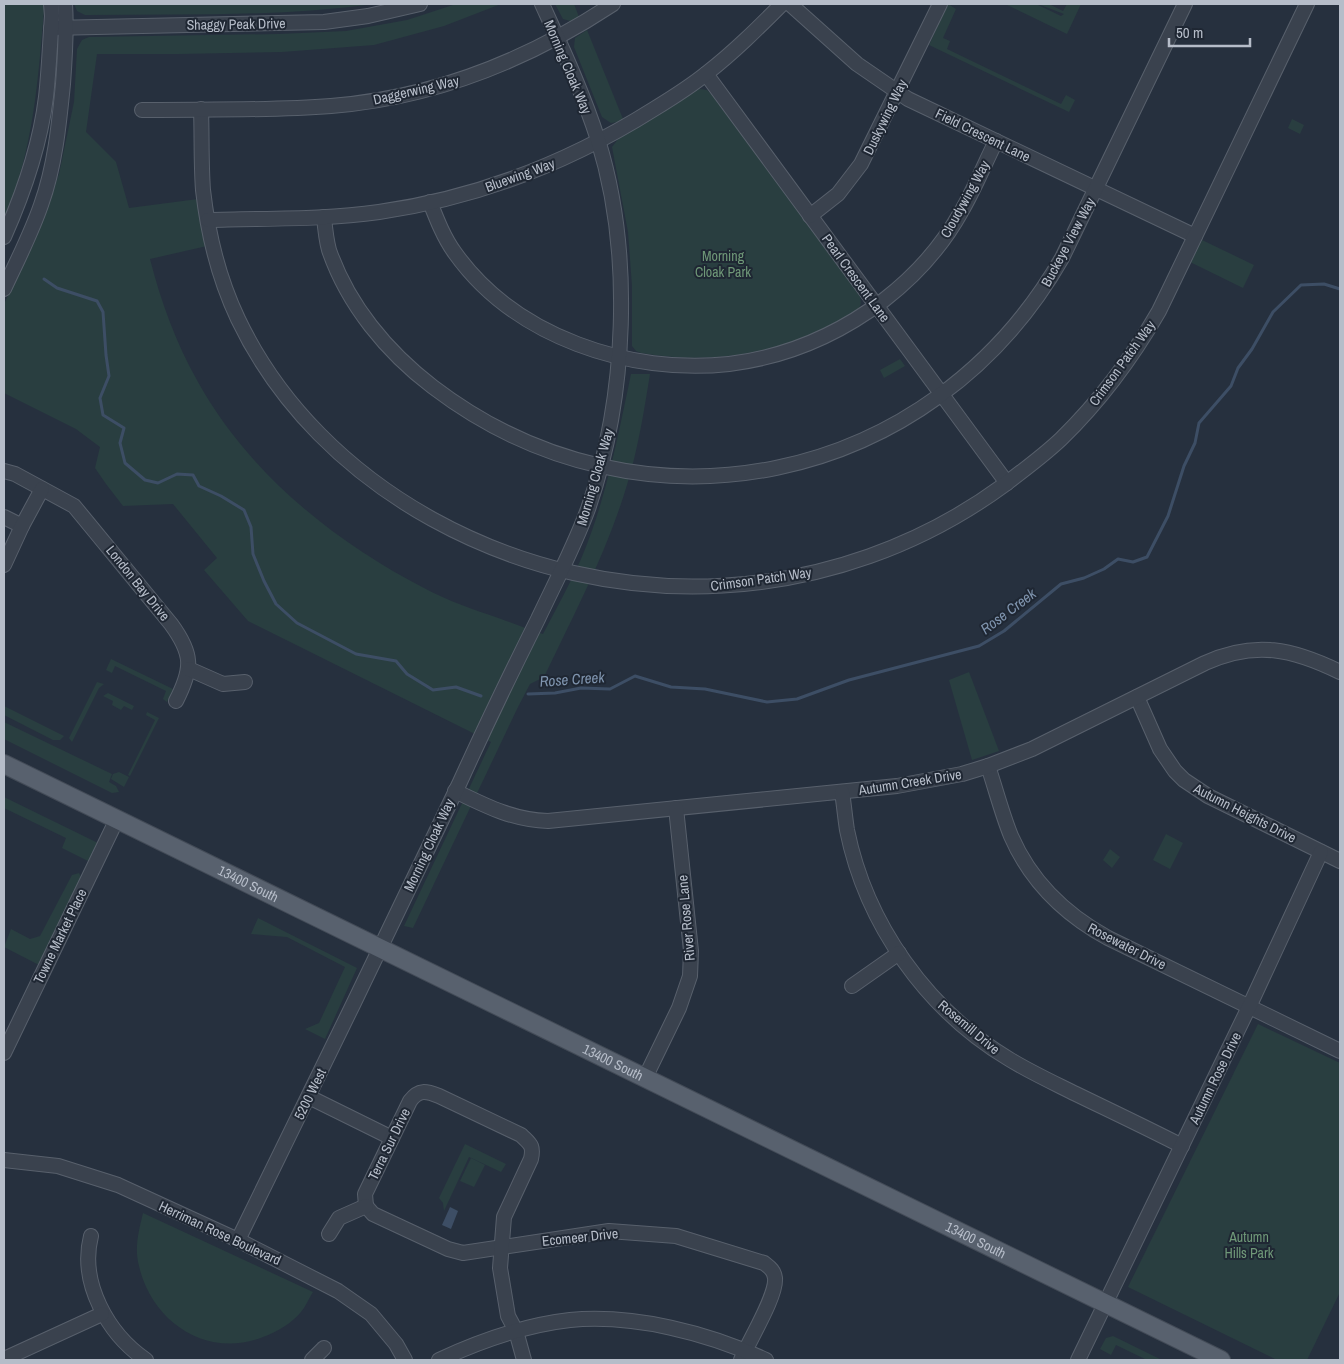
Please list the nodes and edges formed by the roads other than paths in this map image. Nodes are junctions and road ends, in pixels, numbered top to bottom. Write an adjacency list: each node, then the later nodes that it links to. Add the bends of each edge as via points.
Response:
1 (51, 4): 12 (street)
2 (65, 4): 11 (street)
3 (420, 4): 11 (street, Shaggy Peak Drive, via 324,22)
4 (542, 4): 13 (street, Morning Cloak Way)
5 (613, 4): 13 (street, Daggerwing Way)
6 (782, 4): 14 (street, Bluewing Way)
7 (790, 4): 15 (street, Field Crescent Lane, via 846,55)
8 (940, 4): 15 (street, Duskywing Way)
9 (1185, 4): 20 (street, Buckeye View Way)
10 (1307, 4): 25 (street, Crimson Patch Way)
11 (67, 27): 12 (street, Shaggy Peak Drive); 27 (street, via 60,122 52,169 32,231)
12 (51, 28): 26 (street, via 46,98 32,163)
13 (557, 38): 16 (street, Daggerwing Way, via 480,73 381,100 309,108); 18 (street, Morning Cloak Way)
14 (706, 74): 18 (street, Bluewing Way); 22 (street, Pearl Crescent Lane)
15 (897, 92): 19 (street, Field Crescent Lane); 22 (street, Duskywing Way, via 854,175 830,202)
16 (201, 109): 17 (street, Daggerwing Way); 24 (street, Crimson Patch Way, via 203,182)
17 (142, 110)
18 (598, 141): 21 (street, Bluewing Way, via 529,173); 29 (street, Morning Cloak Way, via 611,199 618,256)
19 (996, 142): 20 (street, Field Crescent Lane); 28 (street, Cloudywing Way, via 968,200 944,238 912,276)
20 (1096, 189): 25 (street, Field Crescent Lane); 30 (street, Buckeye View Way, via 1062,258 1030,308 992,352)
21 (430, 202): 23 (street, Bluewing Way, via 378,212); 29 (street, Cloudywing Way, via 454,252 481,284 498,298 558,336)
22 (810, 216): 28 (street, Pearl Crescent Lane)
23 (324, 217): 24 (street, Bluewing Way); 31 (street, Buckeye View Way, via 329,250 347,290 372,328 405,365 491,426 541,448)
24 (208, 220): 38 (street, Crimson Patch Way, via 220,273 238,318 280,389 319,435 366,475 446,527 510,555)
25 (1195, 236): 33 (street, Crimson Patch Way, via 1159,311 1116,377 1061,439)
26 (4, 237)
27 (4, 289)
28 (876, 306): 29 (street, Cloudywing Way, via 816,340 753,360 683,366); 30 (street, Pearl Crescent Lane)
29 (620, 356): 31 (street, Morning Cloak Way, via 612,415)
30 (942, 395): 31 (street, Buckeye View Way, via 876,435 789,465 738,474 685,477); 33 (street, Pearl Crescent Lane)
31 (600, 466): 38 (street, Morning Cloak Way, via 584,518)
32 (4, 471): 34 (street, London Bay Drive)
33 (1007, 483): 38 (street, Crimson Patch Way, via 955,517 908,542 861,560 785,579 730,586 673,586 619,582)
34 (42, 489): 36 (street); 39 (street, London Bay Drive, via 74,506 126,568 182,639)
35 (4, 517): 36 (street)
36 (22, 526): 37 (street)
37 (4, 565)
38 (562, 570): 46 (street, Morning Cloak Way)
39 (189, 669): 41 (street, via 223,684); 43 (street)
40 (1340, 672): 42 (street, Autumn Creek Drive, via 1295,653 1255,649 1215,658)
41 (245, 682)
42 (1136, 697): 45 (street, Autumn Creek Drive, via 1032,749); 50 (street, Autumn Heights Drive, via 1160,749 1184,780 1208,796)
43 (176, 701)
44 (4, 764): 49 (main road, 13400 South)
45 (988, 766): 47 (street, Autumn Creek Drive, via 929,781); 55 (street, Rosewater Drive, via 1012,837 1032,873 1059,905 1092,929)
46 (455, 791): 48 (street, Autumn Creek Drive, via 505,814 536,820); 52 (street, Morning Cloak Way)
47 (842, 792): 48 (street, Autumn Creek Drive); 53 (street, Rosemill Drive, via 847,830 860,874 878,919)
48 (676, 808): 58 (street, River Rose Lane, via 691,951 690,976 679,1008)
49 (117, 819): 52 (main road, 13400 South); 57 (street, Towne Market Place)
50 (1321, 852): 51 (street, Autumn Heights Drive); 55 (street, Autumn Rose Drive)
51 (1340, 861)
52 (380, 948): 58 (main road, 13400 South); 59 (street, 5200 West)
53 (899, 954): 54 (street); 61 (street, Rosemill Drive, via 950,1014 985,1044 1027,1070)
54 (852, 986)
55 (1249, 1007): 56 (street, Rosewater Drive); 61 (street, Autumn Rose Drive)
56 (1340, 1051)
57 (4, 1053)
58 (645, 1078): 68 (main road, 13400 South)
59 (309, 1097): 60 (street); 66 (street, 5200 West)
60 (392, 1138): 63 (street, Terra Sur Drive, via 364,1194); 67 (street, Terra Sur Drive, via 413,1097 427,1092 521,1135 532,1145 531,1159 504,1217)
61 (1182, 1146): 68 (street, Autumn Rose Drive)
62 (4, 1160): 66 (street, Herriman Rose Boulevard, via 58,1166 118,1186)
63 (366, 1206): 64 (street, via 339,1218); 67 (street, Ecomeer Drive, via 373,1214 448,1249 463,1252)
64 (329, 1234)
65 (91, 1236): 69 (street, via 88,1247 92,1284)
66 (238, 1240): 76 (street, Herriman Rose Boulevard, via 338,1291 371,1314)
67 (502, 1246): 70 (street, via 500,1268 508,1316); 72 (street, Ecomeer Drive, via 609,1231 676,1236 764,1263 775,1276 774,1285)
68 (1105, 1304): 80 (street, Autumn Rose Drive); 81 (main road, 13400 South)
69 (102, 1314): 73 (street); 74 (street, via 119,1336)
70 (516, 1332): 72 (street, via 571,1320 611,1320 697,1334); 77 (street); 78 (street)
71 (324, 1348): 75 (street)
72 (743, 1355): 79 (street)
73 (4, 1359)
74 (146, 1360)
75 (312, 1360)
76 (405, 1360)
77 (439, 1360)
78 (524, 1360)
79 (766, 1360)
80 (1078, 1360)
81 (1221, 1360)

